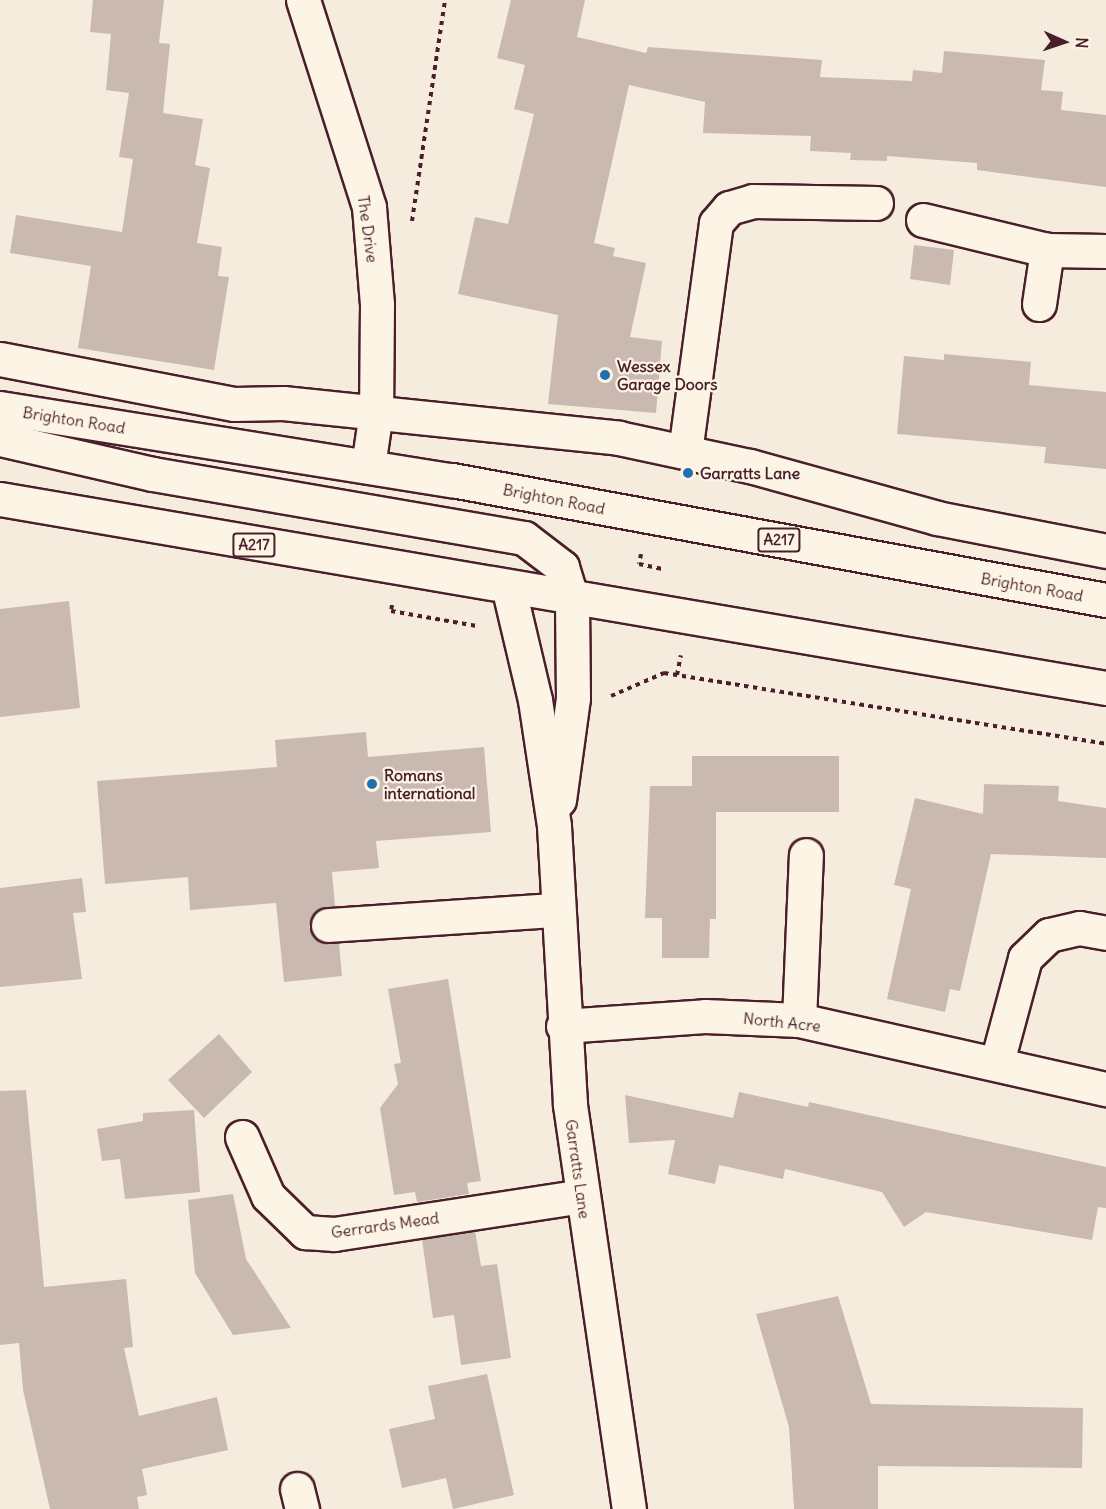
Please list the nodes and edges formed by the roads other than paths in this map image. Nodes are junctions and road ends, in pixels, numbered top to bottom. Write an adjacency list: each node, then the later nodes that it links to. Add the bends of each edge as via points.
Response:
1 (303, 0): 9 (main road, The Drive, via 369,207 377,304)
2 (876, 202): 11 (main road, via 753,201 729,208 716,224)
3 (923, 220): 4 (main road)
4 (1047, 250): 5 (main road); 6 (main road)
5 (1106, 251)
6 (1039, 304)
7 (0, 359): 9 (main road, via 234,404)
8 (0, 408): 12 (main road, Brighton Road / A217)
9 (376, 412): 11 (main road, via 608,436); 12 (main road, The Drive)
10 (0, 440): 16 (main road, Garratts Lane, via 153,474 524,538 562,567)
11 (685, 452): 14 (main road, via 937,518)
12 (368, 465): 17 (main road, Brighton Road / A217)
13 (0, 499): 15 (main road, A217)
14 (1106, 551)
15 (509, 590): 16 (main road, A217); 19 (main road, Garratts Lane, via 535,700)
16 (572, 600): 18 (main road, A217); 19 (main road, Garratts Lane, via 573,698)
17 (1106, 600)
18 (1106, 688)
19 (554, 826): 21 (main road, Garratts Lane)
20 (806, 855): 24 (main road)
21 (556, 910): 22 (main road); 25 (main road, Garratts Lane)
22 (328, 925)
23 (1106, 933): 26 (main road, via 1079,928 1049,935 1025,958)
24 (799, 1020): 25 (main road, North Acre, via 705,1016); 26 (main road, North Acre)
25 (563, 1026): 29 (main road, Garratts Lane)
26 (997, 1062): 27 (main road, North Acre)
27 (1106, 1089)
28 (242, 1137): 29 (main road, Gerrards Mead, via 268,1197 305,1232 334,1234)
29 (581, 1196): 30 (main road, Garratts Lane)
30 (629, 1509)

